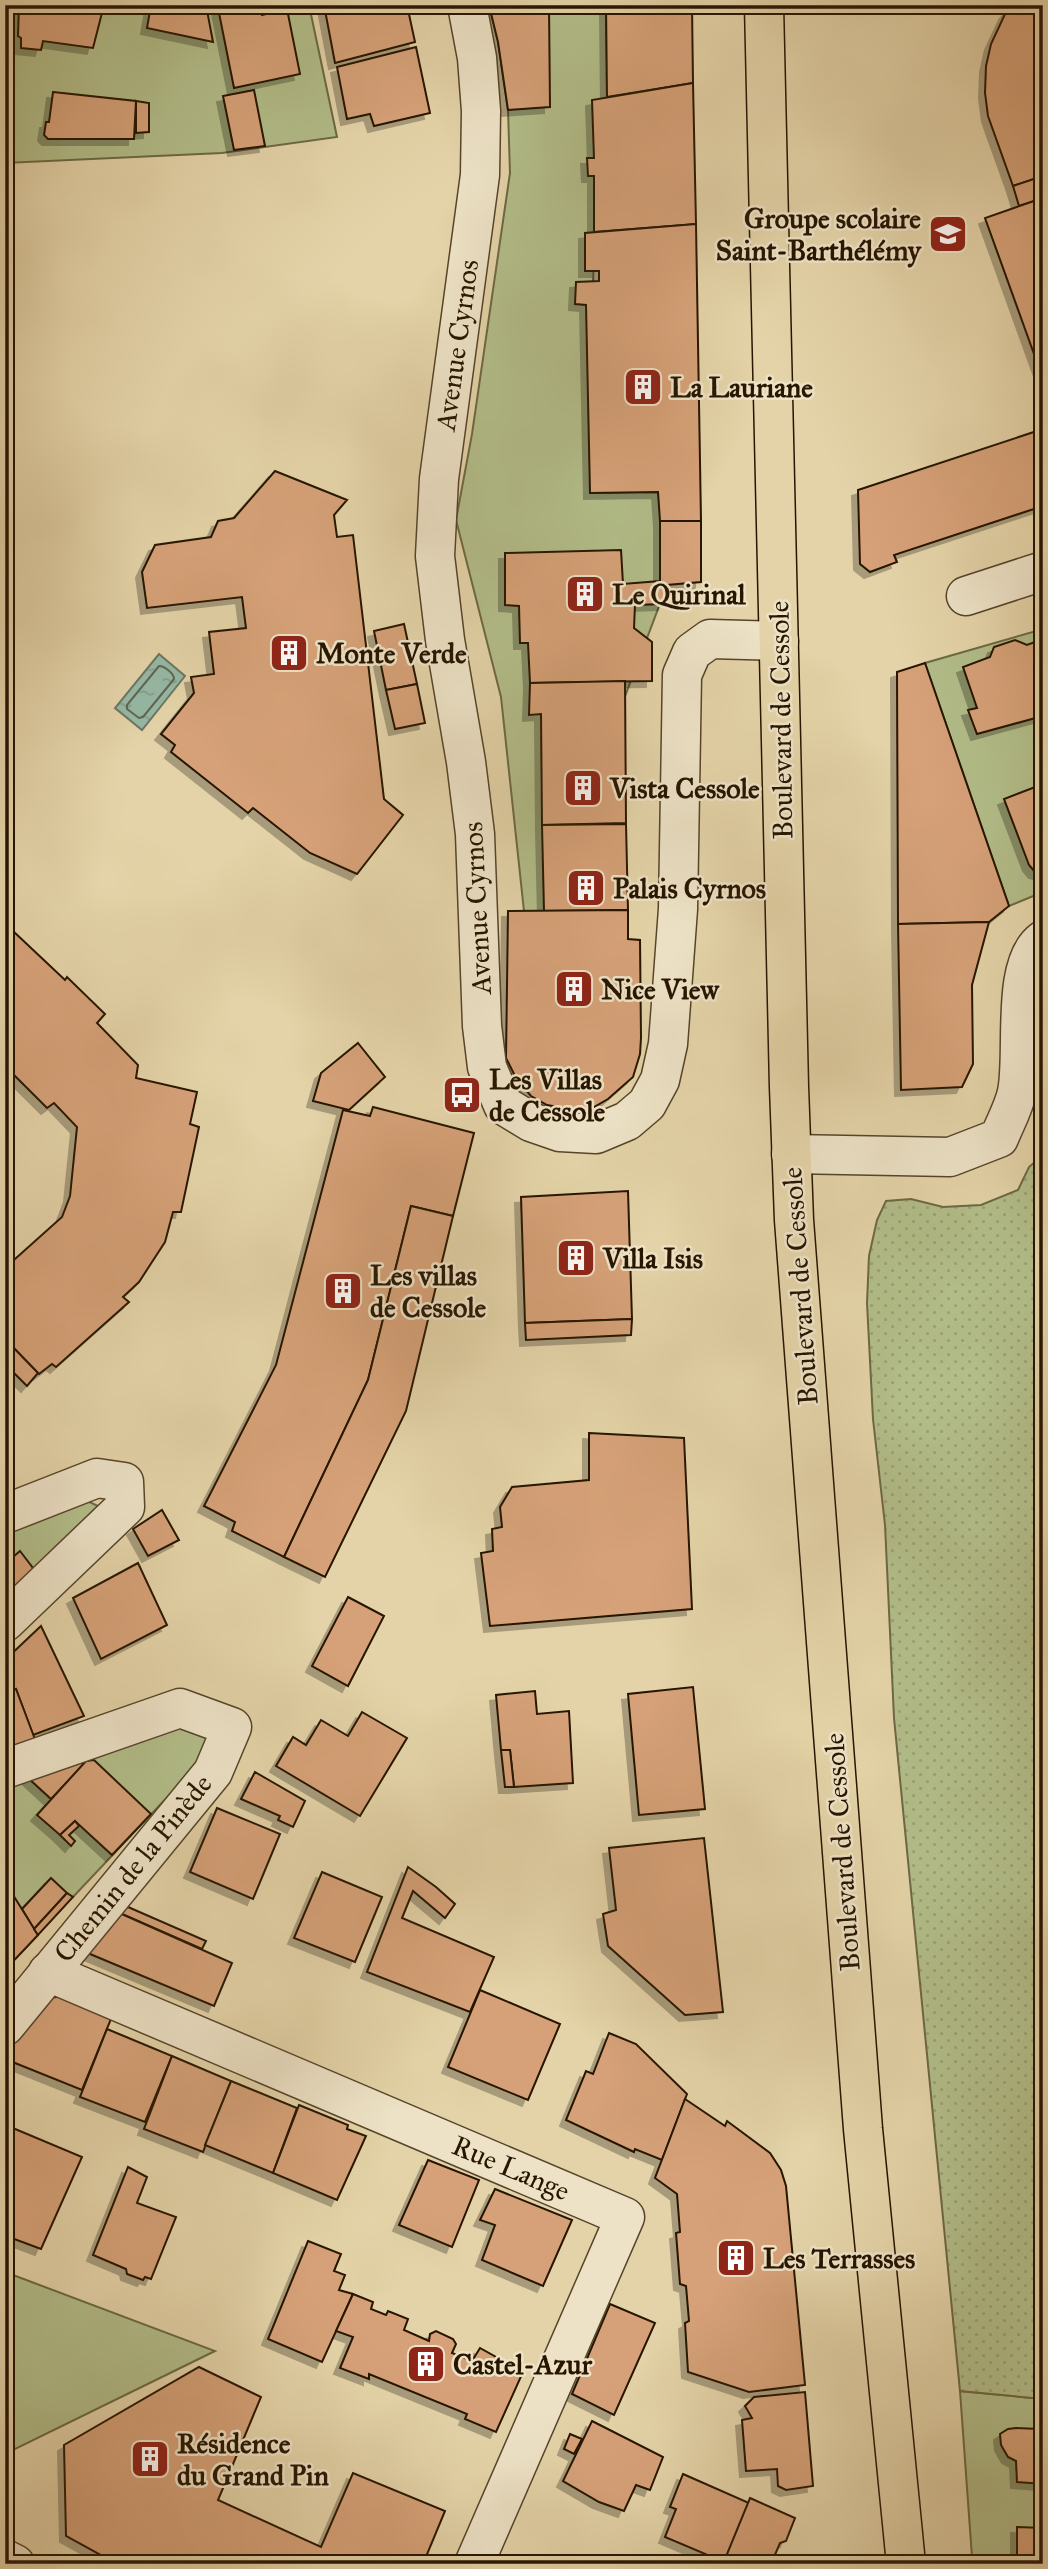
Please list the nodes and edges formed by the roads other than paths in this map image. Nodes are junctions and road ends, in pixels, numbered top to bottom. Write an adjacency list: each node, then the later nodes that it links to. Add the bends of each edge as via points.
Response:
1 (467, 5): 5 (street, Avenue Cyrnos, via 477,58 480,175 439,479 435,556 475,834 487,1067 503,1105 531,1122 560,1132 596,1134 627,1121 647,1104 660,1080 668,1044 678,909 682,675 692,652 710,639)
2 (764, 5): 5 (main road, Boulevard de Cessole)
3 (1043, 571): 4 (street)
4 (966, 596)
5 (779, 641): 7 (main road, Boulevard de Cessole)
6 (1043, 940): 7 (street, via 1024,976 1017,1092 999,1138 950,1157)
7 (791, 1154): 16 (main road, Boulevard de Cessole, via 863,2129)
8 (5, 1514): 9 (street, via 97,1478 124,1482 125,1507)
9 (5, 1622)
10 (5, 1769): 11 (street, Chemin de la Pinède, via 180,1708 232,1727 213,1772)
11 (48, 1972): 12 (street, Chemin de la Pinède); 15 (street, Rue Lange, via 625,2217)
12 (5, 2026)
13 (5, 2559): 14 (street)
14 (15, 2564)
15 (474, 2564)
16 (906, 2564)

